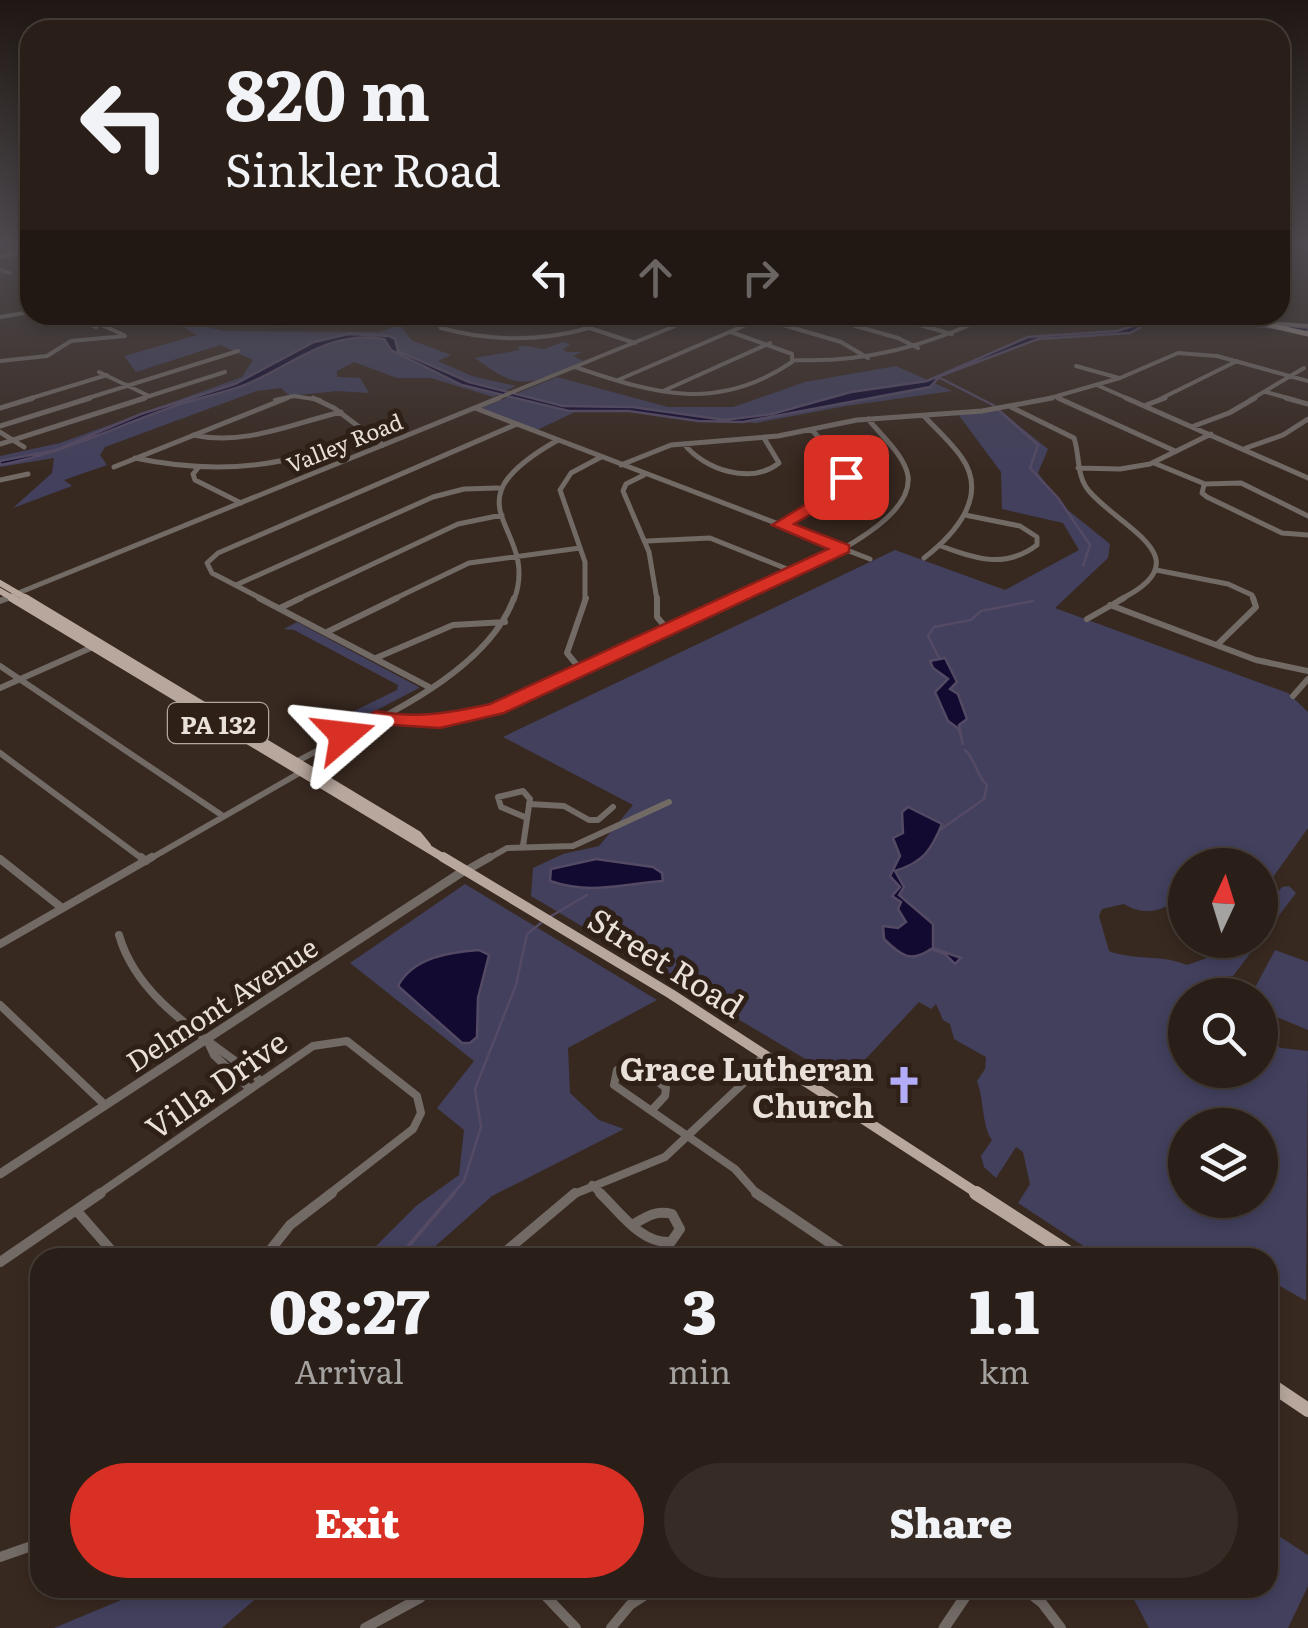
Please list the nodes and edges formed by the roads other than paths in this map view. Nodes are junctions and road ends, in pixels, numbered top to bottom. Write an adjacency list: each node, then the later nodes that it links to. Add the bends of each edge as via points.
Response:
1 (92, 325): 12 (street)
2 (440, 325): 13 (street, via 466,335 550,340)
3 (580, 325): 13 (street)
4 (677, 325): 18 (street, Valley Road)
5 (746, 325): 14 (street)
6 (784, 325): 22 (street)
7 (852, 325): 20 (street)
8 (920, 325): 15 (street)
9 (972, 325): 15 (street)
10 (1268, 325): 16 (main road)
11 (103, 326): 12 (street); 17 (street, via 125,336)
12 (96, 327): 17 (street)
13 (589, 328): 18 (street)
14 (731, 332): 19 (street); 34 (street)
15 (953, 334): 20 (street)
16 (1308, 334)
17 (90, 339): 24 (street, via 70,341 47,356)
18 (634, 342): 27 (street, Valley Road)
19 (770, 344): 23 (street); 38 (street)
20 (919, 348): 22 (street)
21 (238, 352): 37 (street)
22 (869, 358): 23 (street)
23 (793, 360): 38 (street, via 722,395)
24 (0, 361)
25 (1237, 361): 32 (street); 33 (street, via 1178,353); 43 (street)
26 (1076, 366): 33 (street)
27 (575, 367): 34 (street); 46 (street, Valley Road)
28 (1304, 368): 32 (street)
29 (99, 372): 31 (street)
30 (226, 372): 40 (street)
31 (107, 375): 37 (street); 45 (street)
32 (1292, 376): 35 (street); 39 (street)
33 (1120, 378): 36 (street)
34 (617, 380): 38 (street)
35 (1308, 381)
36 (1098, 385): 41 (street); 43 (street)
37 (128, 386): 40 (street); 53 (street)
38 (662, 392)
39 (1265, 392): 42 (street); 52 (street)
40 (150, 396): 59 (street)
41 (1056, 397): 44 (street); 66 (street)
42 (1308, 404)
43 (1144, 405): 52 (street)
44 (1012, 407): 48 (street); 73 (street, via 1074,438)
45 (0, 408)
46 (474, 408): 51 (street); 63 (street, Valley Road)
47 (341, 412): 55 (street, via 252,437); 55 (street, via 319,397 290,396); 57 (street)
48 (923, 415): 49 (street); 84 (street, via 969,468 973,490)
49 (867, 419): 54 (street); 91 (street, via 904,465 908,488 888,520)
50 (1308, 419): 65 (street)
51 (518, 424): 60 (street); 98 (street, via 218,553 208,562 210,572)
52 (1193, 426): 56 (street)
53 (0, 429): 59 (street)
54 (810, 429): 58 (street); 86 (street, via 843,464 846,480)
55 (192, 434): 68 (street)
56 (1211, 434): 65 (street); 66 (street)
57 (364, 435): 63 (street); 72 (street, via 282,460)
58 (764, 437): 62 (street); 62 (street, via 779,463 763,474 694,457)
59 (14, 440): 61 (street); 64 (street)
60 (558, 440): 67 (street); 81 (street, via 518,462)
61 (0, 444)
62 (684, 444): 70 (street)
63 (383, 445): 82 (street, Valley Road)
64 (24, 447)
65 (1244, 448): 75 (street)
66 (1175, 451): 69 (street)
67 (600, 457): 70 (street); 90 (street, via 561,486)
68 (134, 458): 71 (street); 72 (street)
69 (1154, 463): 73 (street); 80 (street)
70 (621, 464): 77 (street)
71 (114, 467)
72 (198, 468): 82 (street, via 195,480)
73 (1078, 468): 95 (street, via 1095,498 1148,541)
74 (1308, 470): 75 (street)
75 (1298, 473): 78 (street)
76 (28, 474): 79 (street)
77 (646, 474): 86 (street); 88 (street, via 623,491)
78 (1308, 478)
79 (0, 480)
80 (1205, 484): 85 (street, via 1240,483); 87 (street, via 1207,497 1270,528)
81 (498, 488): 83 (street); 98 (street, via 433,497)
82 (241, 503): 100 (street, Valley Road)
83 (502, 515): 92 (street); 103 (street, via 458,524)
84 (965, 515): 89 (street); 89 (street, via 1026,528 1037,545 1022,558 1002,562)
85 (1308, 516)
86 (780, 525): 91 (street)
87 (1308, 535)
88 (646, 542): 96 (street, via 710,538); 106 (street, via 658,574 657,617)
89 (940, 546): 93 (street)
90 (580, 548): 92 (street); 112 (street, via 588,595 568,656)
91 (843, 548): 94 (street); 96 (street)
92 (514, 555): 105 (street, via 518,591); 107 (street, via 454,569)
93 (924, 558)
94 (870, 559)
95 (1156, 570): 102 (street, via 1143,587); 109 (street, via 1252,595 1256,607)
96 (794, 572): 106 (street)
97 (0, 583): 100 (main road, Street Road / PA 132)
98 (235, 585): 103 (street)
99 (0, 591): 100 (main road, Street Road / PA 132)
100 (14, 596): 101 (street, Valley Road); 108 (main road, Street Road / PA 132)
101 (0, 602)
102 (1109, 604): 104 (street); 109 (street)
103 (279, 608): 107 (street)
104 (1086, 619)
105 (504, 622): 110 (street, via 447,624); 116 (street, via 479,652)
106 (668, 630): 112 (street)
107 (326, 633): 110 (street)
108 (96, 645): 114 (street); 121 (main road, Street Road / PA 132)
109 (1216, 646): 113 (street)
110 (375, 658): 116 (street)
111 (0, 666): 114 (street)
112 (581, 670): 119 (street, via 464,718)
113 (1308, 671)
114 (20, 679): 117 (street); 125 (street)
115 (1308, 679): 118 (street)
116 (429, 687): 119 (street)
117 (0, 688)
118 (1292, 696)
119 (376, 717): 121 (street)
120 (0, 754): 129 (street)
121 (298, 767): 125 (street); 130 (main road, Street Road / PA 132)
122 (669, 802): 127 (street, via 573,846)
123 (529, 804): 124 (street, via 564,806 589,820); 126 (street); 126 (street, via 523,791 496,801)
124 (614, 808)
125 (224, 816): 129 (street)
126 (527, 818): 127 (street)
127 (524, 846): 130 (street, via 492,853)
128 (0, 859): 131 (street)
129 (146, 860): 131 (street)
130 (466, 870): 135 (street, Delmont Avenue); 136 (main road, Street Road / PA 132)
131 (62, 908): 133 (street)
132 (119, 935): 135 (street, via 131,971)
133 (0, 944)
134 (0, 1005): 141 (street)
135 (206, 1039): 139 (street); 140 (street); 141 (street, Delmont Avenue)
136 (764, 1053): 137 (main road, Street Road / PA 132); 138 (street)
137 (795, 1073): 138 (street); 152 (main road, Street Road / PA 132)
138 (750, 1076): 143 (street)
139 (261, 1081): 140 (street, Villa Drive); 149 (street, Villa Drive, via 313,1046 340,1040 417,1096 422,1109 413,1128 290,1225)
140 (250, 1089): 146 (street, Villa Drive)
141 (106, 1105): 144 (street, Delmont Avenue)
142 (652, 1110): 142 (street, via 614,1085 617,1070 639,1067 666,1088); 143 (street)
143 (688, 1134): 145 (street, via 665,1157); 151 (street, via 762,1198)
144 (0, 1174)
145 (592, 1185): 147 (street); 150 (street)
146 (76, 1210): 148 (street); 153 (street, Villa Drive)
147 (634, 1224): 147 (street, via 663,1244 680,1229 666,1212)
148 (109, 1248)
149 (272, 1248)
150 (510, 1248)
151 (837, 1248)
152 (1063, 1248)
153 (0, 1262)
154 (1278, 1390): 155 (main road)
155 (1308, 1410)
156 (30, 1546): 157 (street)
157 (0, 1557)
158 (420, 1598): 163 (street)
159 (548, 1598): 164 (street)
160 (641, 1598): 165 (street)
161 (964, 1598): 166 (street)
162 (1034, 1598): 167 (street)
163 (365, 1628)
164 (576, 1628)
165 (611, 1628)
166 (944, 1628)
167 (1061, 1628)

